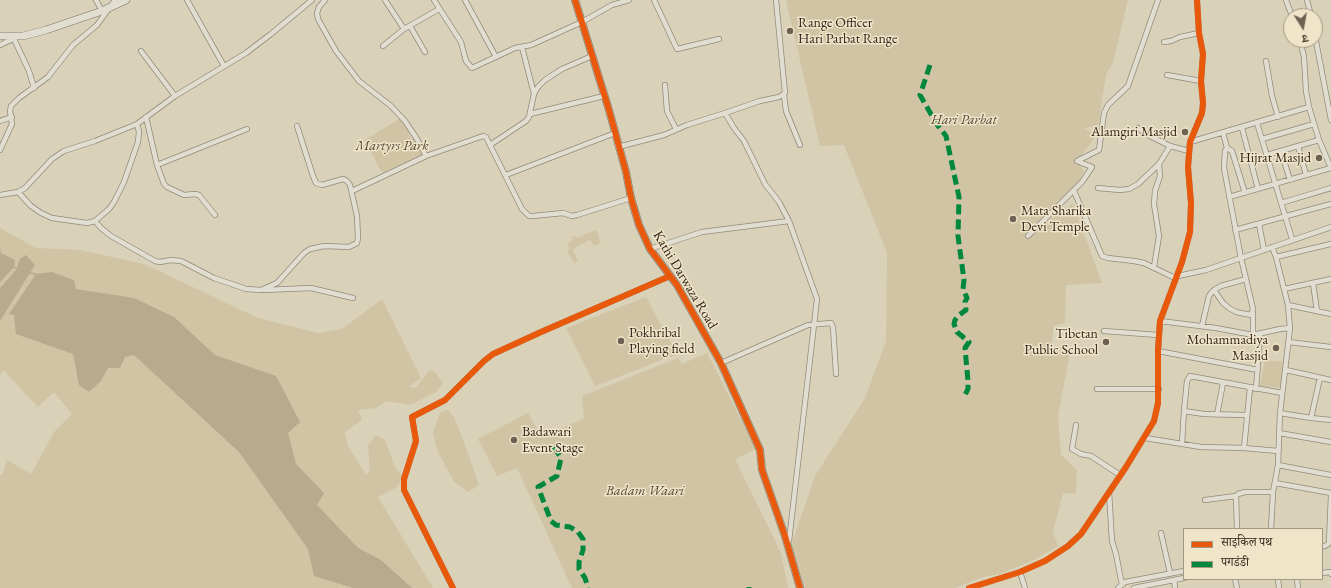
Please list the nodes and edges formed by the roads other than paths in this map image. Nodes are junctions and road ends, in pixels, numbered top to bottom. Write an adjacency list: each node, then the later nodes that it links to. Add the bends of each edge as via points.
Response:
1 (96, 0): 18 (street)
2 (115, 0): 16 (street)
3 (126, 0): 16 (main road)
4 (187, 0): 38 (street)
5 (312, 0): 38 (street, via 265,39)
6 (325, 0): 78 (street, via 319,7 318,19 336,51 359,81 406,121)
7 (385, 0): 21 (street)
8 (434, 0): 17 (street)
9 (465, 0): 36 (street)
10 (575, 0): 19 (street, Kathi Darwaza Road)
11 (629, 0): 19 (street, via 612,5)
12 (654, 0): 26 (street, via 677,49)
13 (776, 0): 44 (street)
14 (1158, 0): 90 (street, via 1128,86 1108,105 1104,113 1099,150 1077,161 1092,167)
15 (1197, 0): 22 (street)
16 (111, 8): 18 (main road); 42 (street, via 98,25 72,45 48,77)
17 (439, 9): 20 (street); 36 (street, via 461,42 470,67)
18 (102, 11): 24 (main road)
19 (582, 22): 30 (street); 35 (street, Kathi Darwaza Road)
20 (410, 26): 21 (street); 34 (street)
21 (404, 29): 29 (street)
22 (1199, 33): 27 (street); 40 (street, via 1203,54)
23 (0, 36): 24 (main road)
24 (23, 36): 25 (street)
25 (14, 39): 28 (street); 42 (street)
26 (719, 39)
27 (1164, 42)
28 (0, 45)
29 (383, 46)
30 (522, 47): 36 (street); 43 (street)
31 (1302, 48): 47 (street)
32 (1317, 48): 53 (street)
33 (141, 51): 45 (street)
34 (425, 52)
35 (592, 56): 43 (street, via 574,62 554,74); 46 (street, Kathi Darwaza Road)
36 (496, 57)
37 (1266, 61): 52 (street)
38 (224, 66): 45 (street)
39 (1167, 75): 40 (street)
40 (1201, 81): 67 (street, via 1202,113)
41 (665, 85): 62 (street, via 667,111)
42 (34, 88): 50 (street, via 13,103 10,108)
43 (534, 94): 49 (street)
44 (784, 95): 48 (street); 69 (street, via 786,111)
45 (174, 96): 51 (street)
46 (604, 96): 49 (street); 63 (street, Kathi Darwaza Road)
47 (1310, 108): 52 (street); 57 (street)
48 (725, 113): 62 (street); 101 (street, via 744,141 767,187)
49 (530, 114): 68 (street, via 526,121)
50 (12, 117): 54 (street); 74 (street, via 12,124)
51 (146, 117): 56 (street); 80 (street)
52 (1278, 117): 55 (street)
53 (1331, 120)
54 (0, 121)
55 (1257, 123): 60 (street); 65 (street)
56 (137, 124): 91 (street, via 64,151); 100 (street, via 138,142 124,182 109,209)
57 (1314, 124): 65 (street); 66 (street)
58 (297, 126): 89 (street, via 316,183 322,185 344,179 349,182)
59 (1138, 128): 70 (street)
60 (1242, 128): 64 (street); 88 (street)
61 (247, 129): 80 (street)
62 (676, 129): 72 (street, via 664,135)
63 (615, 133): 72 (street, Kathi Darwaza Road); 82 (street)
64 (1223, 133): 67 (street); 73 (street)
65 (1262, 139): 77 (street)
66 (1319, 140): 71 (street); 81 (street)
67 (1190, 142): 75 (street)
68 (490, 145): 78 (street, via 486,138 481,136); 82 (street)
69 (800, 145)
70 (1170, 146): 75 (street); 79 (street)
71 (1298, 146): 76 (street); 83 (street)
72 (618, 147): 95 (street, Kathi Darwaza Road)
73 (1227, 148): 92 (street, via 1232,151); 94 (street, via 1224,168)
74 (0, 150)
75 (1189, 151): 115 (street, via 1190,232)
76 (1281, 151): 77 (street); 84 (street)
77 (1267, 155): 85 (street)
78 (426, 156): 89 (street)
79 (1159, 164): 86 (street, via 1138,184 1129,188); 113 (street, via 1160,176 1154,204 1159,236)
80 (157, 165): 98 (street, via 166,186 184,195 199,195)
81 (1331, 168): 83 (street)
82 (506, 175): 95 (street, via 522,209 529,216 577,216)
83 (1306, 175): 84 (street)
84 (1290, 180): 85 (street)
85 (1275, 184): 88 (street); 96 (street)
86 (1098, 188)
87 (1331, 188): 96 (street)
88 (1258, 189): 92 (street)
89 (352, 191): 120 (street, via 358,230 357,243 349,247 324,246 310,249 277,283)
90 (1074, 191): 105 (street); 113 (street, via 1102,256)
91 (18, 192): 93 (street); 100 (street, via 36,209 52,218 87,223)
92 (1245, 193): 94 (street)
93 (0, 195)
94 (1229, 197): 104 (street)
95 (631, 198): 109 (street, Kathi Darwaza Road, via 639,225)
96 (1281, 203): 99 (street)
97 (1331, 204): 99 (street)
98 (215, 215)
99 (1285, 217): 102 (street); 106 (street)
100 (95, 221): 120 (street, via 105,232 155,261 181,261 214,278)
101 (789, 221): 109 (street, via 702,232); 128 (street, via 817,299)
102 (1259, 224): 104 (street); 110 (street)
103 (1331, 226): 106 (street)
104 (1236, 230): 112 (street)
105 (1028, 236)
106 (1292, 239): 108 (street)
107 (1331, 244): 111 (street)
108 (1272, 247): 110 (street); 111 (street)
109 (650, 248): 114 (street, Kathi Darwaza Road)
110 (1264, 250): 112 (street)
111 (1276, 257): 119 (street)
112 (1241, 258): 115 (street); 116 (street)
113 (1154, 267): 115 (street)
114 (670, 276): 138 (street, Kathi Darwaza Road); 184 (street, via 493,354 445,400 412,417 416,441 404,478 404,490)
115 (1176, 277): 127 (street)
116 (1246, 279): 121 (street, via 1225,284); 124 (street)
117 (1331, 279): 118 (street)
118 (1313, 283): 119 (street); 125 (street)
119 (1284, 289): 123 (street)
120 (261, 290): 122 (street, via 311,288)
121 (1214, 290): 124 (street, via 1223,303 1236,312 1251,315); 129 (street, via 1209,296)
122 (353, 298)
123 (1288, 306): 125 (street); 130 (street)
124 (1253, 311): 133 (street)
125 (1317, 311): 126 (street)
126 (1331, 314)
127 (1160, 321): 129 (street); 132 (street)
128 (814, 325): 138 (street); 141 (street, via 832,324); 175 (street)
129 (1202, 326): 133 (street)
130 (1290, 328): 134 (street); 135 (street)
131 (1104, 331): 132 (street)
132 (1158, 335): 137 (street)
133 (1253, 335): 134 (street)
134 (1260, 335): 139 (street)
135 (1288, 342): 136 (street); 140 (street)
136 (1331, 347)
137 (1158, 351): 139 (street); 147 (street)
138 (721, 363): 185 (street, Kathi Darwaza Road, via 760,450 762,470)
139 (1258, 370): 148 (street)
140 (1286, 370): 142 (street); 149 (street)
141 (836, 374)
142 (1320, 378): 143 (street); 154 (street)
143 (1331, 380)
144 (1223, 383): 145 (street); 150 (street, via 1188,377); 152 (street)
145 (1250, 388): 148 (street); 153 (street)
146 (1097, 389): 147 (street)
147 (1159, 389): 158 (street, via 1154,421)
148 (1256, 389): 149 (street)
149 (1282, 393): 151 (street)
150 (1184, 411): 152 (street); 160 (street)
151 (1280, 412): 154 (street); 157 (street)
152 (1218, 415): 153 (street)
153 (1246, 415): 161 (street)
154 (1311, 418): 155 (street)
155 (1331, 420)
156 (1076, 425): 164 (street, via 1072,449 1096,458)
157 (1279, 432): 159 (street); 162 (street)
158 (1145, 438): 160 (street); 164 (street)
159 (1331, 442)
160 (1182, 444): 161 (street)
161 (1244, 448): 162 (street)
162 (1278, 451): 163 (street)
163 (1278, 465): 165 (street); 166 (street)
164 (1120, 475): 167 (street)
165 (1331, 475)
166 (1275, 483): 168 (street); 169 (street)
167 (1109, 492): 178 (street, via 1081,534 1068,546 1045,561); 182 (street, via 1112,541)
168 (1273, 492): 170 (street, via 1245,492); 173 (street)
169 (1331, 494): 176 (street, via 1328,545)
170 (1236, 496): 171 (street); 172 (street)
171 (1205, 500)
172 (1237, 528)
173 (1271, 528)
174 (1161, 533): 179 (street)
175 (789, 541)
176 (1323, 547)
177 (1183, 570): 179 (street)
178 (1020, 572): 186 (street); 187 (street)
179 (1170, 573): 182 (street, via 1125,582)
180 (1183, 578): 181 (street)
181 (1174, 580): 183 (street); 189 (street)
182 (1120, 586)
183 (1146, 586): 188 (street)
184 (453, 588)
185 (800, 588)
186 (969, 588)
187 (1025, 588)
188 (1134, 588)
189 (1175, 588)

